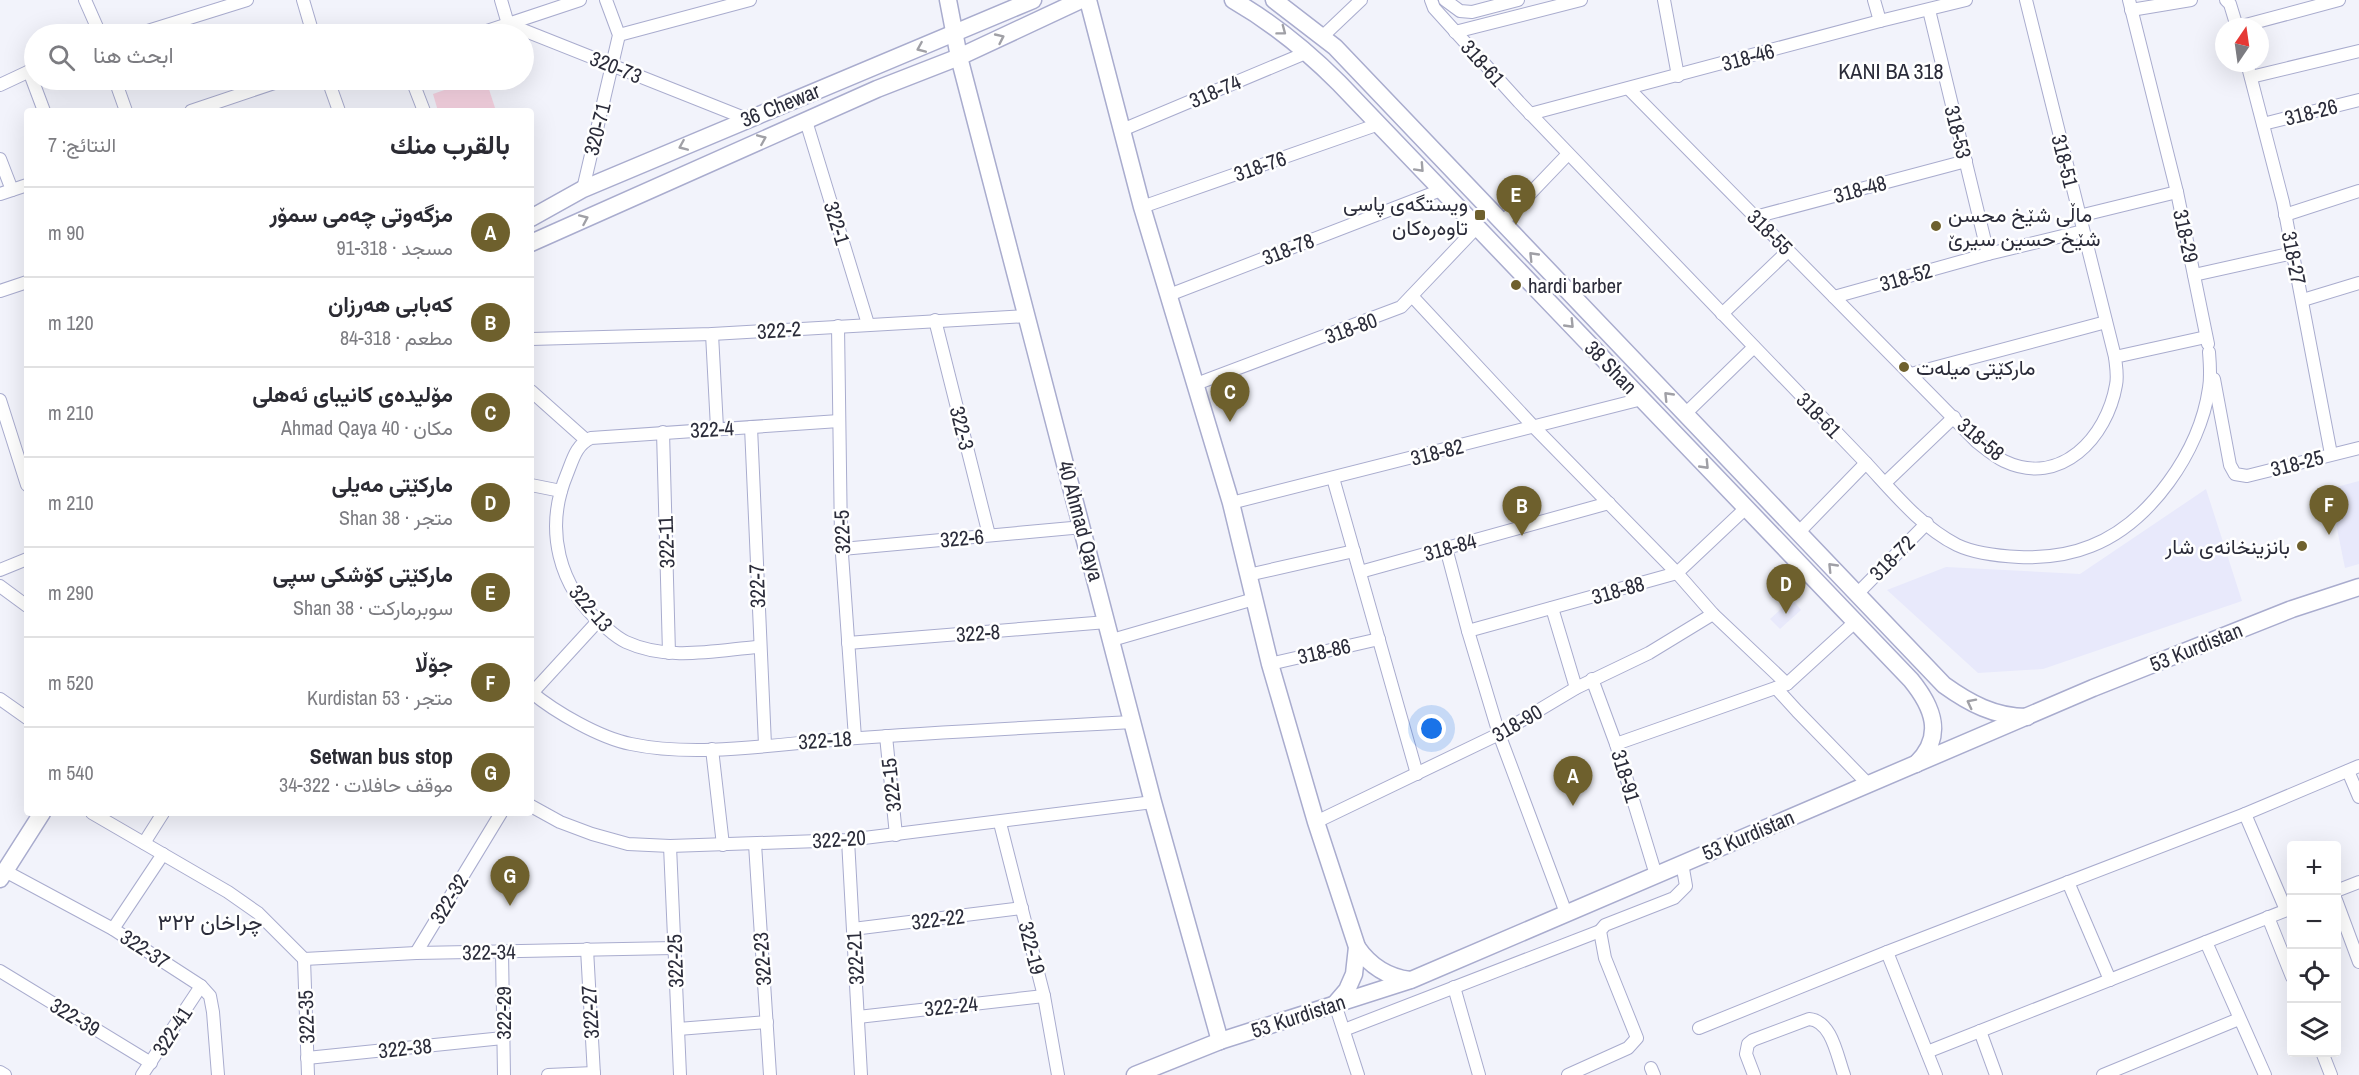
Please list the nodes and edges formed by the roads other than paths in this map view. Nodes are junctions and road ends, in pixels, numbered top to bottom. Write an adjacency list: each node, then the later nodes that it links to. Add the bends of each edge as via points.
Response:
1 (85, 0): 31 (street)
2 (247, 0): 32 (street)
3 (303, 0): 33 (street)
4 (501, 0): 34 (street)
5 (580, 0): 34 (street)
6 (606, 0): 38 (street)
7 (750, 0): 38 (street)
8 (948, 0): 37 (street, 40 Ahmad Qaya)
9 (1033, 0): 37 (street, 36 Chewar)
10 (1081, 0): 42 (street, one-way to 10)
11 (1088, 0): 66 (street)
12 (1233, 0): 41 (street, 38 Shan, one-way to 41)
13 (1274, 0): 39 (street, 38 Shan)
14 (1361, 0): 39 (street)
15 (1431, 0): 35 (street, 318-61)
16 (1445, 0): 17 (street, via 1460,11 1472,12)
17 (1518, 0)
18 (1581, 0): 35 (street)
19 (1664, 0): 46 (street)
20 (1874, 0): 30 (street)
21 (1966, 0): 27 (street, 318-46)
22 (2026, 0): 79 (street, 318-51)
23 (2191, 0): 26 (street)
24 (2226, 0): 28 (street)
25 (2339, 0): 29 (street)
26 (2130, 5): 75 (street, 318-29)
27 (1929, 10): 30 (street, 318-46); 69 (street, 318-53)
28 (2234, 18)
29 (2269, 19)
30 (1880, 21): 46 (street, 318-46)
31 (96, 24)
32 (170, 24)
33 (311, 24)
34 (508, 24)
35 (1455, 32): 61 (street, 318-61)
36 (534, 34): 43 (street, 320-73)
37 (954, 34): 42 (street, 40 Ahmad Qaya); 62 (street, 36 Chewar, one-way to 62)
38 (619, 35): 43 (street, 320-71)
39 (1322, 37): 81 (street, 38 Shan)
40 (2359, 51): 47 (street)
41 (1308, 52): 64 (street, 38 Shan); 66 (street, 318-74)
42 (959, 57): 63 (street); 97 (street, 40 Ahmad Qaya)
43 (613, 65): 62 (street, 320-73); 71 (street, 320-71)
44 (2250, 72): 47 (street, 318-27)
45 (24, 74): 48 (street)
46 (1678, 76): 49 (street, 318-46)
47 (2251, 77): 65 (street, 318-27)
48 (0, 85)
49 (1629, 89): 61 (street, 318-46); 80 (street, 318-55)
50 (38, 90): 56 (street)
51 (119, 90): 57 (street)
52 (253, 90): 58 (street)
53 (332, 90): 59 (street)
54 (416, 90): 60 (street)
55 (2359, 100): 65 (street, 318-26)
56 (43, 108)
57 (125, 108)
58 (200, 108)
59 (338, 108)
60 (423, 108)
61 (1530, 114): 67 (street, 318-61)
62 (747, 119): 71 (street, 36 Chewar, one-way to 71)
63 (806, 121): 84 (street, one-way to 63); 100 (street, 322-1)
64 (1378, 124): 72 (street, 38 Shan, one-way to 72); 76 (street, 318-76)
65 (2264, 124): 77 (street, 318-27)
66 (1122, 130): 76 (street)
67 (1568, 154): 81 (street); 96 (street, 318-61)
68 (0, 159): 74 (street)
69 (1966, 161): 80 (street, 318-48); 87 (street, 318-53)
70 (24, 186): 74 (street)
71 (583, 189): 78 (street, 36 Chewar)
72 (1441, 190): 82 (street, 38 Shan); 92 (street, 318-78)
73 (2359, 191): 77 (street)
74 (6, 192)
75 (2177, 192): 79 (street); 88 (street, 318-29)
76 (1142, 207): 92 (street)
77 (2285, 214): 86 (street, 318-27)
78 (534, 216)
79 (2079, 216): 83 (street, 318-51)
80 (1755, 217): 85 (street, 318-55)
81 (1502, 223): 82 (street); 113 (street, 38 Shan, one-way to 81)
82 (1477, 227): 93 (street, 318-80); 111 (street, 38 Shan, one-way to 111)
83 (2083, 231): 87 (street, 318-52); 99 (street, 318-51)
84 (534, 242)
85 (1788, 250): 94 (street, 318-55); 96 (street)
86 (2293, 253): 88 (street); 95 (street, 318-27)
87 (1988, 254): 94 (street, 318-52)
88 (2194, 275): 103 (street, 318-29)
89 (24, 283): 91 (street)
90 (2359, 283): 95 (street)
91 (0, 291)
92 (1169, 296): 109 (street)
93 (1412, 296): 109 (street, 318-80, via 1401,308 1385,315); 117 (street)
94 (1834, 297): 108 (street, 318-55)
95 (2303, 300): 122 (street, 318-27)
96 (1722, 314): 105 (street, 318-61)
97 (1027, 316): 98 (street, 322-2); 134 (street, 40 Ahmad Qaya)
98 (935, 320): 100 (street, 322-2); 136 (street, 322-3)
99 (2106, 322): 107 (street, 318-51); 108 (street)
100 (868, 324): 101 (street, 322-2)
101 (838, 326): 102 (street, 322-2); 115 (street, 322-5)
102 (712, 334): 104 (street, 322-2); 118 (street)
103 (2206, 337): 106 (street, 318-29); 107 (street)
104 (534, 342)
105 (1754, 347): 113 (street); 123 (street, 318-61)
106 (2209, 352): 124 (street, 318-29, via 2229,465); 133 (street, 318-61, via 2209,389 2184,459 2160,493 2115,533 2076,551 2006,557 1958,546)
107 (2115, 357): 114 (street, 318-58, via 2117,382 2102,427 2079,452 2054,465 2034,468 2006,462 1977,442)
108 (1911, 374): 114 (street, 318-58)
109 (1196, 384): 130 (street)
110 (534, 394): 120 (street)
111 (1642, 399): 117 (street, 318-82); 132 (street, 38 Shan, one-way to 132)
112 (0, 400): 125 (street)
113 (1685, 414): 135 (street, 38 Shan)
114 (1954, 417): 127 (street)
115 (839, 421): 116 (street, 322-4); 138 (street, 322-5)
116 (751, 427): 118 (street, 322-4); 159 (street, 322-7)
117 (1534, 427): 126 (street, 318-82); 131 (street)
118 (717, 428): 119 (street, 322-4)
119 (663, 432): 120 (street, 322-4); 160 (street, 322-11)
120 (586, 440): 129 (street, 322-13, via 573,457)
121 (2359, 448): 122 (street, 318-25)
122 (2331, 454): 124 (street, 318-25, via 2247,476)
123 (1866, 463): 127 (street, 318-61); 135 (street)
124 (2235, 474)
125 (24, 476)
126 (1334, 478): 130 (street, 318-82); 139 (street)
127 (1885, 483): 133 (street, 318-61)
128 (534, 486): 129 (street)
129 (561, 491): 152 (street, 322-13, via 555,536 561,567 574,592)
130 (1231, 503): 144 (street)
131 (1609, 503): 137 (street, 318-84); 143 (street)
132 (1746, 508): 143 (street, 318-88); 154 (street, 38 Shan)
133 (1927, 524): 147 (street, 318-72)
134 (1083, 527): 136 (street, 322-6); 153 (street, 40 Ahmad Qaya)
135 (1798, 532): 147 (street, 38 Shan, one-way to 135)
136 (989, 535): 138 (street, 322-6)
137 (1446, 548): 142 (street, 318-84); 155 (street)
138 (842, 549): 158 (street, 322-5)
139 (1354, 550): 142 (street); 144 (street)
140 (24, 560): 141 (street)
141 (0, 570)
142 (1360, 572): 156 (street)
143 (1677, 573): 150 (street, 318-88); 151 (street)
144 (1248, 575): 148 (street)
145 (0, 586): 149 (street)
146 (2359, 587): 169 (street, 53 Kurdistan, via 2292,609)
147 (1857, 594): 169 (street, 38 Shan, one-way to 147, via 1989,711 1955,693)
148 (1254, 599): 157 (street); 161 (street)
149 (24, 604)
150 (1552, 608): 155 (street, 318-88); 164 (street)
151 (1713, 614): 162 (street, 318-90, via 1649,653); 163 (street)
152 (598, 621): 160 (street, 322-13, via 627,642); 165 (street)
153 (1107, 622): 157 (street, 40 Ahmad Qaya); 158 (street, 322-8)
154 (1856, 622): 163 (street); 177 (street, 38 Shan, via 1923,694 1932,712 1932,738)
155 (1468, 631): 171 (street)
156 (1379, 639): 161 (street, 318-86); 179 (street)
157 (1112, 640): 170 (street, 40 Ahmad Qaya)
158 (848, 643): 173 (street, 322-5)
159 (760, 649): 160 (street, 322-13); 175 (street, 322-7)
160 (669, 653)
161 (1270, 664): 189 (street)
162 (1592, 679): 164 (street, 318-90); 174 (street, 318-91)
163 (1782, 686): 174 (street); 180 (street, via 1797,711)
164 (1576, 688): 171 (street, 318-90)
165 (534, 690)
166 (534, 693): 176 (street, 322-18, via 586,726 629,744)
167 (0, 699): 168 (street)
168 (24, 716)
169 (2028, 717): 177 (street, 53 Kurdistan)
170 (1133, 722): 172 (street, 322-18); 182 (street, 40 Ahmad Qaya)
171 (1500, 734): 179 (street, 318-90); 208 (street)
172 (886, 736): 173 (street, 322-18); 191 (street, 322-15)
173 (855, 738): 175 (street, 322-18)
174 (1616, 744): 200 (street, 318-91)
175 (765, 745): 176 (street, 322-18)
176 (712, 749): 195 (street)
177 (1916, 764): 180 (street, 53 Kurdistan)
178 (2354, 768): 181 (street); 184 (street)
179 (1417, 774): 189 (street, 318-90)
180 (1868, 784): 198 (street, 53 Kurdistan)
181 (2359, 797)
182 (1153, 802): 190 (street, 322-20); 238 (street, 40 Ahmad Qaya)
183 (534, 808): 196 (street, 322-20, via 592,834 628,844)
184 (2245, 814): 201 (street); 204 (street)
185 (40, 816): 199 (street)
186 (97, 816): 193 (street)
187 (160, 816): 193 (street)
188 (499, 816): 219 (street, 322-32)
189 (1316, 822): 214 (street)
190 (1000, 823): 191 (street, 322-20); 205 (street, 322-19)
191 (896, 835): 192 (street, 322-20)
192 (848, 840): 194 (street, 322-20); 211 (street, 322-21)
193 (144, 843): 197 (street)
194 (755, 844): 195 (street, 322-20); 232 (street, 322-23)
195 (723, 845): 196 (street, 322-20)
196 (670, 846): 215 (street, 322-25)
197 (163, 854): 210 (street); 220 (street, via 258,913)
198 (1682, 863): 200 (street, 53 Kurdistan); 212 (street, via 1686,886 1674,898 1605,925)
199 (3, 875): 210 (street, 322-37)
200 (1656, 875): 208 (street, 53 Kurdistan)
201 (2068, 882): 218 (street); 225 (street)
202 (2359, 882): 203 (street)
203 (2341, 889)
204 (2287, 905)
205 (1022, 908): 211 (street, 322-22); 228 (street, 322-19)
206 (2287, 910): 209 (street)
207 (2341, 911): 221 (street)
208 (1566, 913): 224 (street, 53 Kurdistan)
209 (2268, 917): 213 (street); 222 (street)
210 (113, 929): 226 (street, 322-37)
211 (853, 929): 230 (street, 322-21)
212 (1600, 931): 227 (street); 258 (street, via 1605,958 1637,1038 1628,1048)
213 (2206, 942): 225 (street); 231 (street)
214 (1357, 947): 224 (street, via 1376,968); 229 (street, via 1351,982)
215 (674, 948): 216 (street, 322-34); 234 (street, 322-25)
216 (587, 949): 217 (street, 322-34); 244 (street, 322-27)
217 (502, 952): 219 (street, 322-34); 237 (street, 322-29)
218 (1887, 952): 233 (street); 239 (street)
219 (416, 953): 220 (street, 322-34)
220 (304, 959): 241 (street, 322-35)
221 (2359, 962)
222 (2287, 964)
223 (0, 971): 242 (street, 322-39)
224 (1411, 980): 229 (street, 53 Kurdistan)
225 (2110, 980): 236 (street)
226 (201, 986): 242 (street, 322-41); 247 (street, via 210,996)
227 (1454, 987): 235 (street); 257 (street)
228 (1044, 996): 230 (street, 322-24); 254 (street, 322-19)
229 (1335, 1004): 235 (street); 238 (street, 53 Kurdistan)
230 (858, 1017): 253 (street, 322-21)
231 (2239, 1019): 263 (street); 264 (street)
232 (767, 1022): 234 (street); 252 (street, 322-23)
233 (1699, 1028)
234 (678, 1029): 251 (street, 322-25)
235 (1344, 1030): 256 (street)
236 (1980, 1031): 239 (street); 262 (street)
237 (503, 1038): 241 (street, 322-38); 249 (street, 322-29)
238 (1220, 1041): 255 (street, 53 Kurdistan)
239 (1927, 1052): 261 (street)
240 (2324, 1057): 265 (street)
241 (307, 1058): 248 (street, 322-35)
242 (151, 1063): 246 (street, 322-41)
243 (0, 1072): 245 (street)
244 (594, 1074): 250 (street)
245 (5, 1075)
246 (142, 1075)
247 (218, 1075)
248 (308, 1075)
249 (504, 1075)
250 (548, 1075)
251 (680, 1075)
252 (770, 1075)
253 (861, 1075)
254 (1058, 1075)
255 (1135, 1075)
256 (1358, 1075)
257 (1479, 1075)
258 (1568, 1075)
259 (1754, 1075): 260 (street, via 1746,1054 1748,1044 1809,1019 1827,1030)
260 (1844, 1075)
261 (1936, 1075)
262 (1996, 1075)
263 (2103, 1075)
264 (2265, 1075)
265 (2331, 1075)

